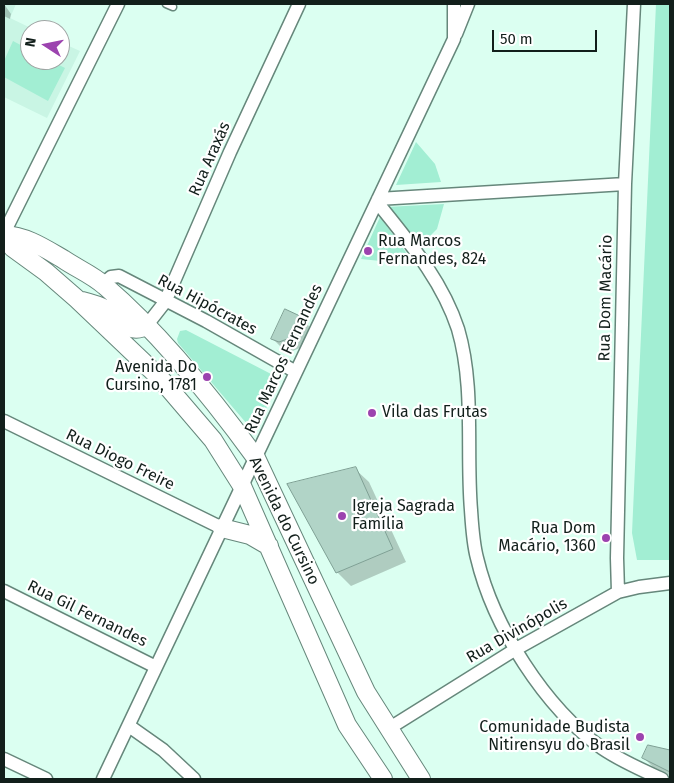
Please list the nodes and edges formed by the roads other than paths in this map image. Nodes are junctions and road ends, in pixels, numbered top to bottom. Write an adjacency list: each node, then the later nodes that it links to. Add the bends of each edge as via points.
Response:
1 (118, 4): 9 (street)
2 (299, 4): 12 (street, Rua Araxás, via 230,152)
3 (454, 4): 6 (street, Rua Marcos Fernandes)
4 (468, 4): 6 (street)
5 (634, 4): 7 (street, Rua Dom Macário)
6 (454, 38): 8 (street, Rua Marcos Fernandes)
7 (625, 184): 8 (street); 22 (street, Rua Dom Macário, via 616,558)
8 (378, 200): 14 (street, Rua Marcos Fernandes); 23 (street, via 441,288 457,328 467,368 471,510 477,558 490,599)
9 (4, 235): 10 (main road, Avenida do Cursino, via 18,236 34,243); 11 (main road, Avenida do Cursino, via 12,248)
10 (103, 284): 12 (street, Rua Hipócrates, via 111,277 119,276); 13 (main road, Avenida do Cursino)
11 (77, 300): 13 (main road, via 105,309 133,330); 17 (main road, Avenida do Cursino, via 160,378 197,418)
12 (166, 302): 13 (street, Rua Araxás); 14 (street, Rua Hipócrates)
13 (147, 326): 16 (main road, Avenida do Cursino)
14 (296, 372): 16 (street, Rua Marcos Fernandes)
15 (4, 421): 18 (street, Rua Diogo Freire)
16 (256, 458): 17 (street, Rua Marcos Fernandes); 26 (main road, Avenida do Cursino, via 366,692)
17 (242, 486): 18 (street, Rua Marcos Fernandes); 19 (main road, Avenida do Cursino)
18 (222, 528): 19 (main road, via 250,535); 24 (street, Rua Marcos Fernandes)
19 (269, 546): 31 (main road, Avenida do Cursino, via 347,725)
20 (670, 583): 22 (street, Rua Divinópolis)
21 (4, 591): 24 (street, Rua Gil Fernandes)
22 (618, 592): 23 (street, Rua Divinópolis)
23 (516, 649): 26 (street, Rua Divinópolis); 33 (street, via 545,694 583,732 618,758)
24 (156, 666): 25 (street, Rua Marcos Fernandes)
25 (129, 726): 29 (street, Rua Marcos Fernandes); 30 (street, via 163,750)
26 (388, 729): 32 (main road, Avenida do Cursino)
27 (4, 758): 28 (street)
28 (46, 779)
29 (103, 779)
30 (194, 779)
31 (383, 779)
32 (421, 779)
33 (662, 779)

